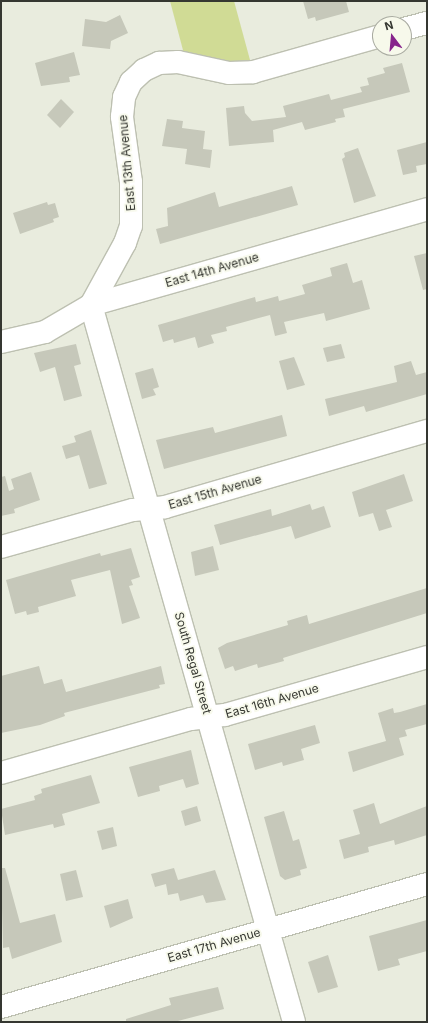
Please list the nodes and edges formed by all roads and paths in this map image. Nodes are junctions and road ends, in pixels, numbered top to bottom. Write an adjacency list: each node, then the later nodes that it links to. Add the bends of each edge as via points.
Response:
1 (427, 23): 2 (street)
2 (412, 27)
3 (372, 38): 5 (street, East 13th Avenue, via 253,72 229,73 178,62 159,63 144,70 131,82 124,97 122,117 131,182 130,226 125,243)
4 (427, 209): 5 (street, East 14th Avenue)
5 (91, 305): 6 (street, East 14th Avenue, via 45,332); 8 (street, South Regal Street)
6 (1, 342)
7 (427, 431): 8 (street, East 15th Avenue, via 165,507)
8 (149, 508): 9 (street, East 15th Avenue, via 132,510); 11 (street, South Regal Street)
9 (1, 547)
10 (427, 657): 11 (street, East 16th Avenue)
11 (208, 717): 12 (street, East 16th Avenue, via 191,719); 14 (street, South Regal Street)
12 (1, 773)
13 (427, 884): 14 (street, East 17th Avenue)
14 (269, 930): 15 (street, East 17th Avenue); 16 (street, South Regal Street)
15 (1, 1007)
16 (294, 1022)

